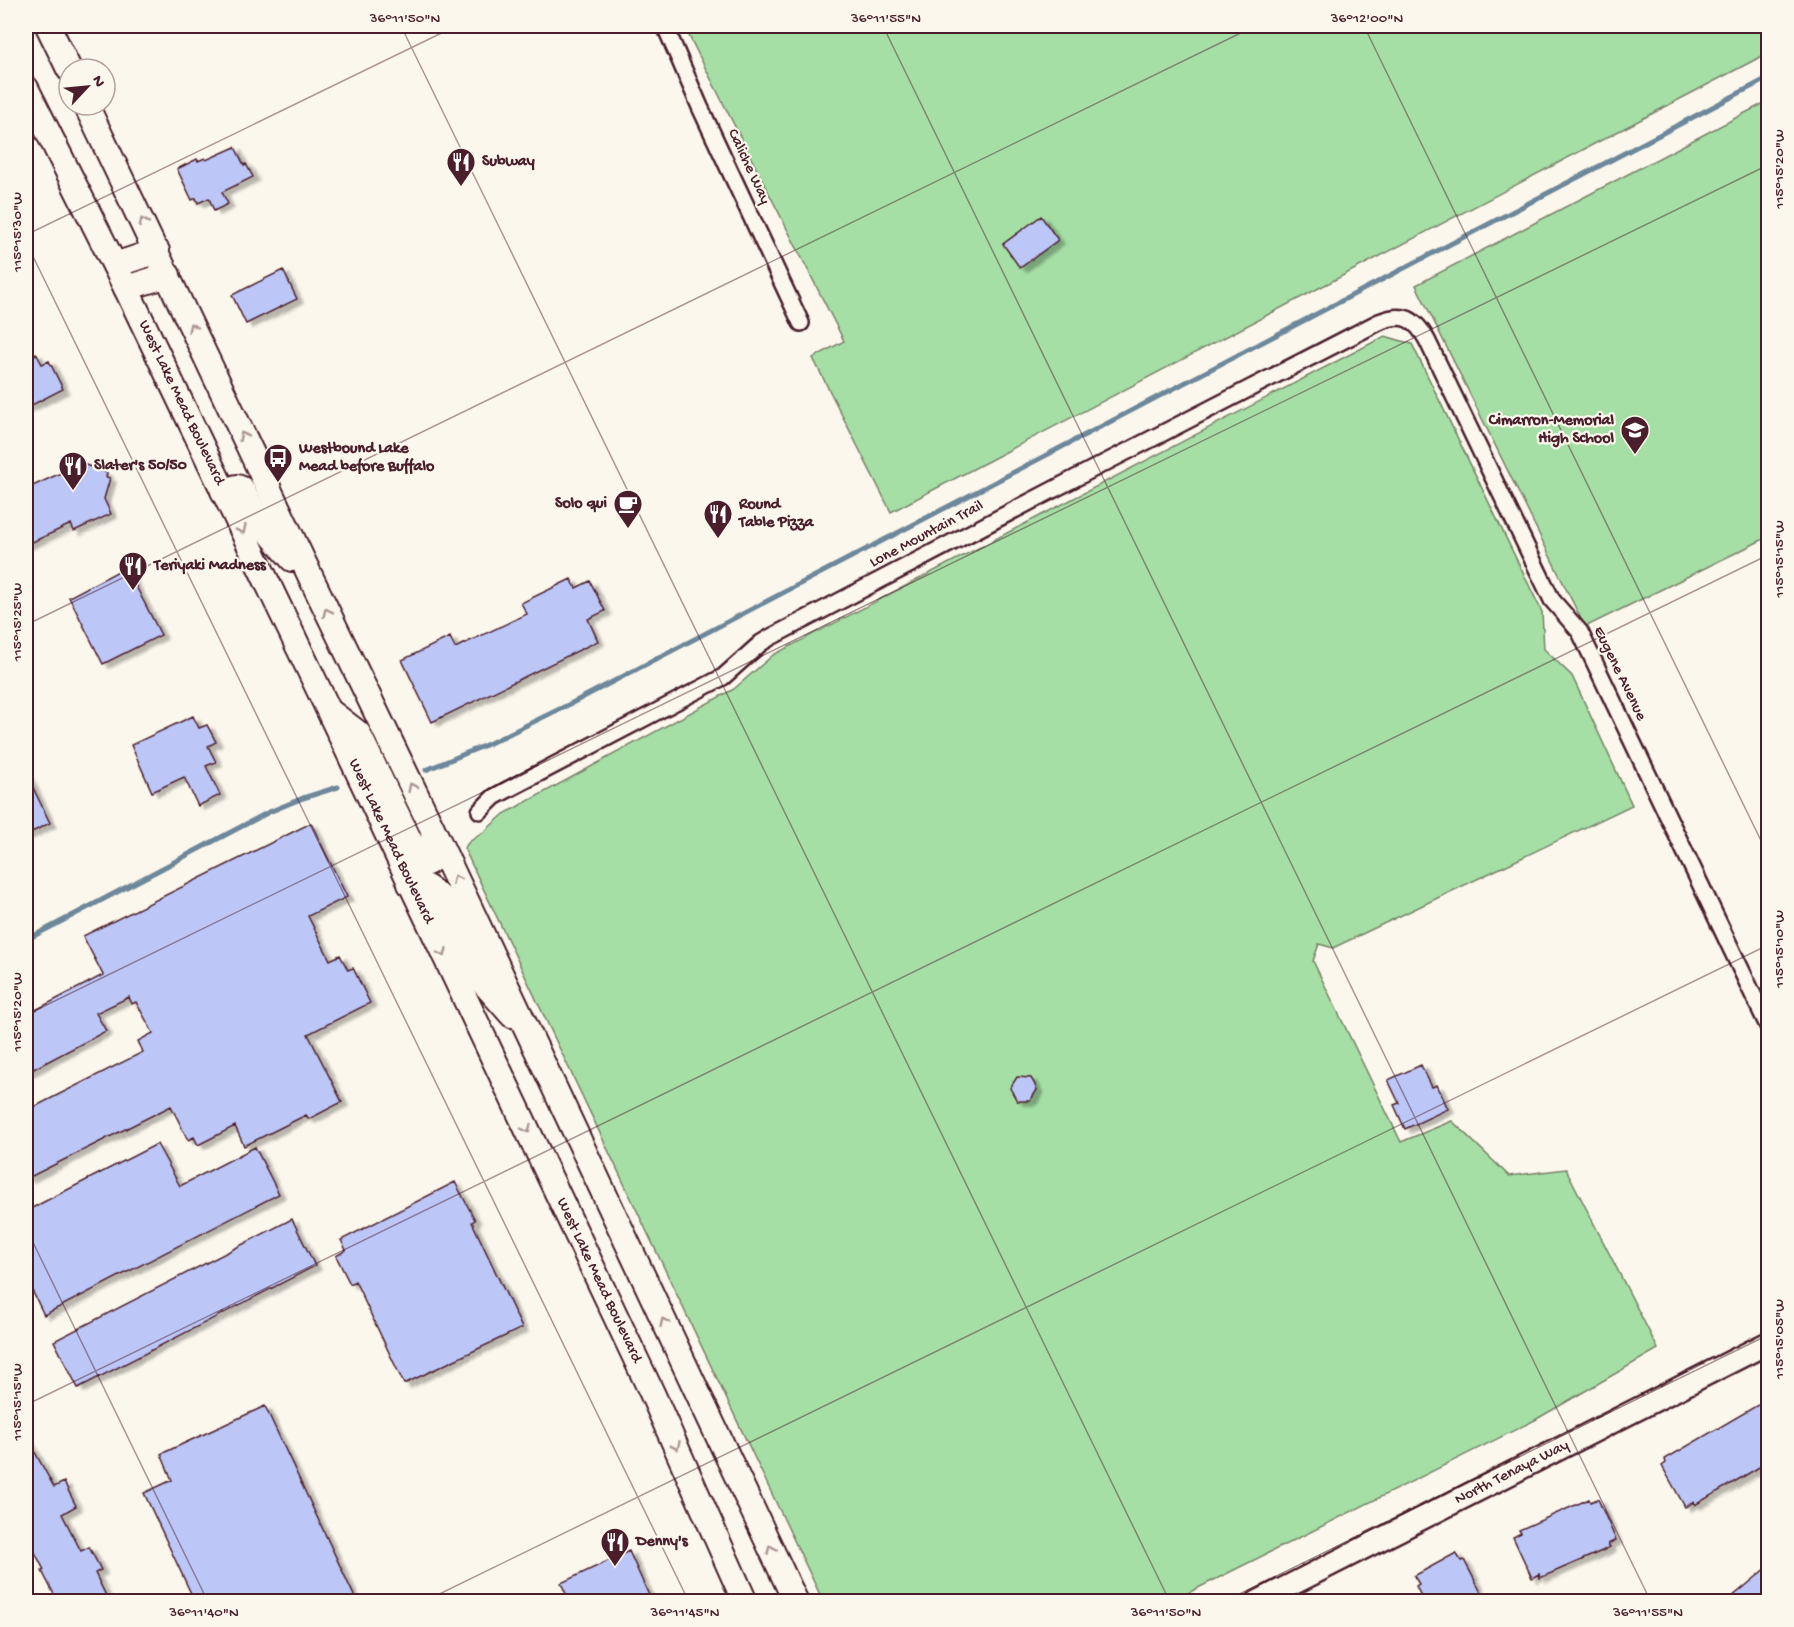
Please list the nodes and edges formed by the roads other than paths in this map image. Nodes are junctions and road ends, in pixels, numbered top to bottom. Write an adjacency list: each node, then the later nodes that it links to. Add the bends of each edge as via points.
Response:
1 (48, 26): 3 (main road)
2 (665, 26): 11 (street, Caliche Way)
3 (63, 57)
4 (26, 88): 7 (main road, West Lake Mead Boulevard)
5 (92, 117): 6 (main road, one-way to 5)
6 (157, 251): 7 (main road); 8 (main road)
7 (115, 266): 9 (main road, West Lake Mead Boulevard)
8 (168, 275): 9 (main road); 13 (main road, one-way to 8)
9 (126, 288): 12 (main road, West Lake Mead Boulevard)
10 (1406, 319): 15 (street, Lone Mountain Trail, via 1379,322 771,637 723,677 494,797); 18 (street, Eugene Avenue, via 1420,326 1428,339 1552,600 1580,632)
11 (801, 324)
12 (223, 491): 13 (main road, via 242,489 257,518); 14 (main road, West Lake Mead Boulevard, one-way to 14)
13 (315, 586): 16 (main road, one-way to 13)
14 (328, 709): 16 (main road, via 358,733 420,862 433,859); 17 (main road, West Lake Mead Boulevard)
15 (480, 811)
16 (432, 829): 19 (main road, one-way to 16)
17 (410, 884): 19 (main road, via 424,886 439,897 481,980); 22 (main road, West Lake Mead Boulevard, one-way to 22)
18 (1768, 1026)
19 (531, 1038): 21 (main road, one-way to 19)
20 (1768, 1343): 25 (main road, North Tenaya Way)
21 (689, 1375): 22 (main road); 24 (main road, one-way to 21)
22 (652, 1393): 23 (main road, West Lake Mead Boulevard, one-way to 23)
23 (745, 1602)
24 (796, 1602)
25 (1257, 1602)

